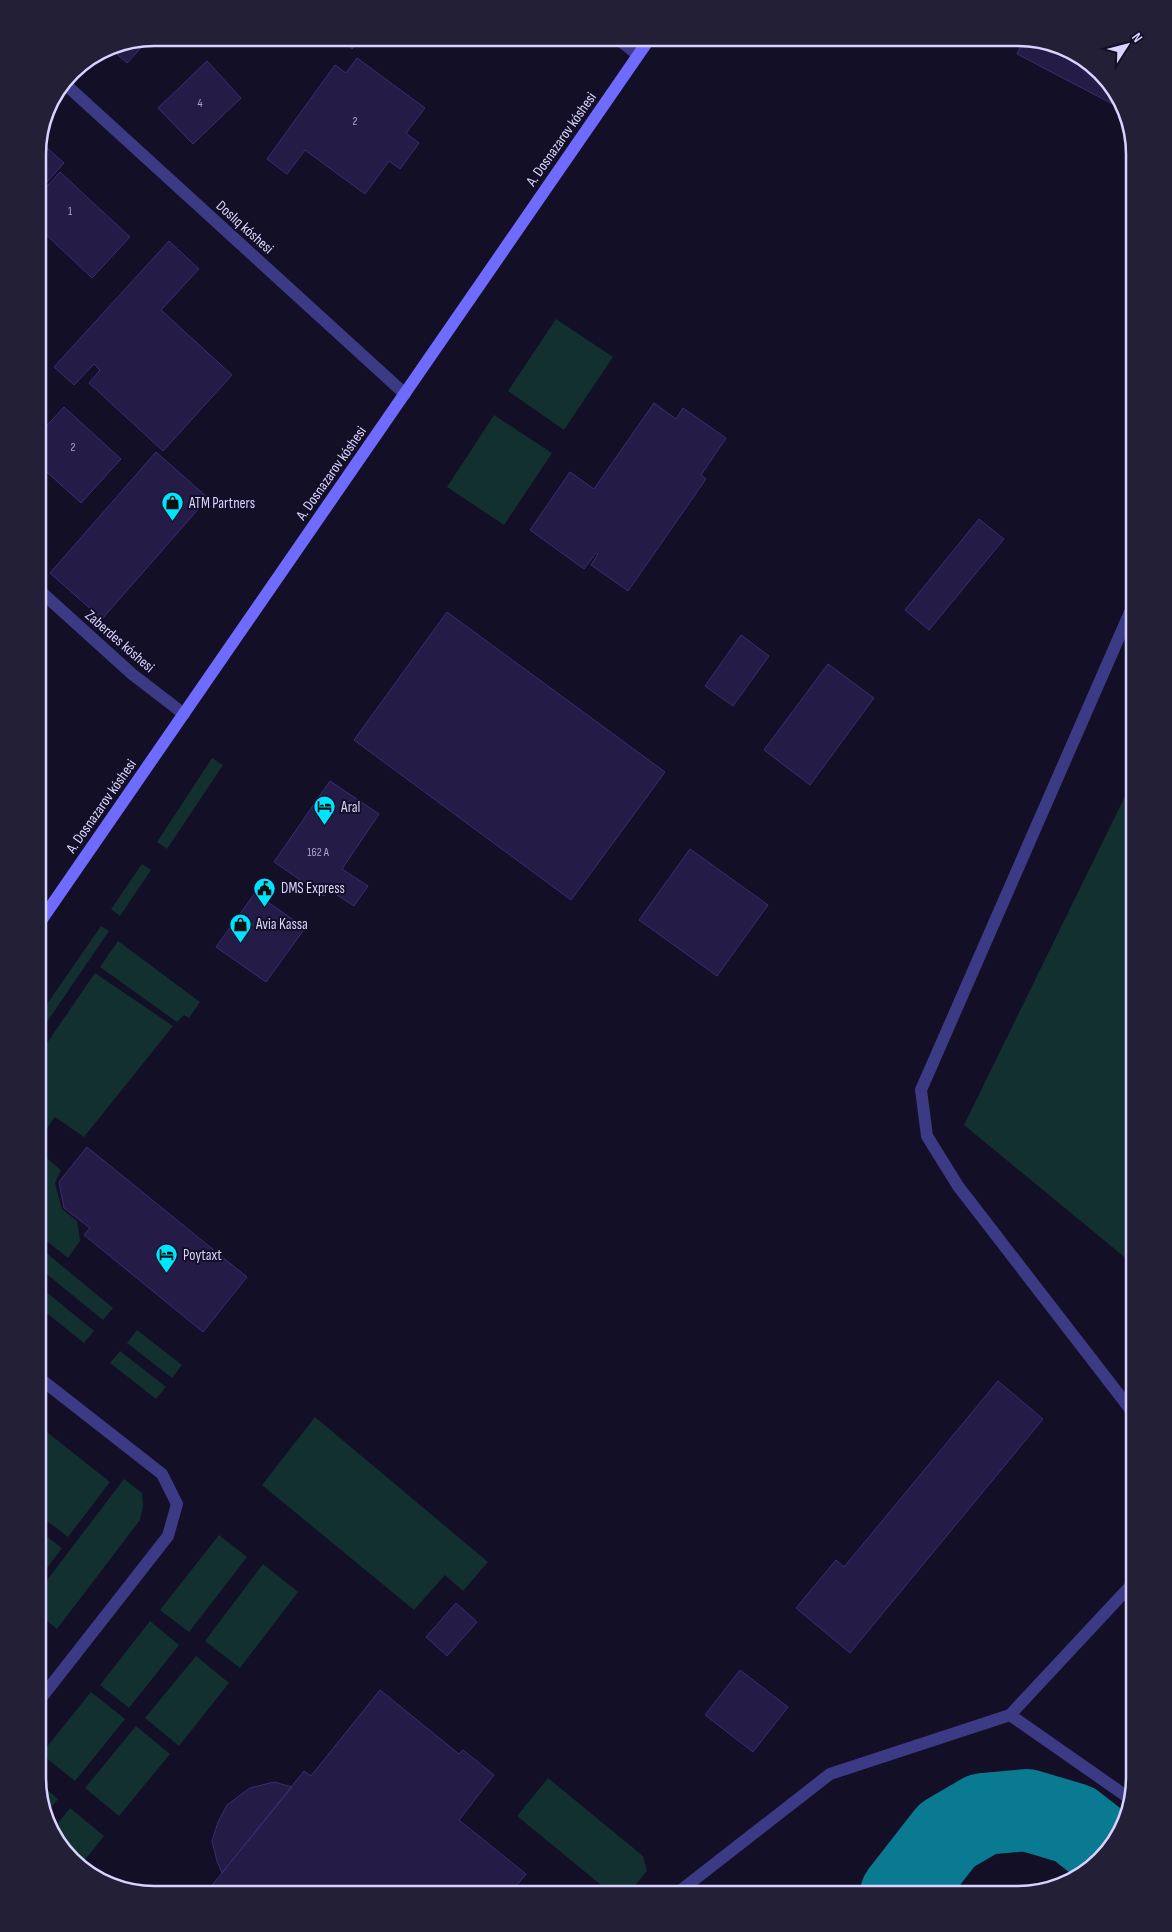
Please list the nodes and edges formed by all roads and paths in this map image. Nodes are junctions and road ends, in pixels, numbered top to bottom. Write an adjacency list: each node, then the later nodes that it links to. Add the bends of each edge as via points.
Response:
1 (627, 46): 3 (street)
2 (644, 46): 3 (main road, A. Dosnazarov kóshesi)
3 (638, 55): 5 (main road, A. Dosnazarov kóshesi)
4 (69, 88): 5 (street, Doslıq kóshesi)
5 (405, 394): 8 (main road, A. Dosnazarov kóshesi)
6 (46, 596): 8 (street, Zaberdes kóshesi, via 132,674)
7 (1126, 620): 11 (street, via 921,1090 927,1136 958,1186)
8 (184, 714): 9 (main road, A. Dosnazarov kóshesi)
9 (46, 914)
10 (46, 1383): 13 (street, via 162,1474 177,1504 168,1536)
11 (1126, 1404)
12 (1126, 1591): 14 (street)
13 (46, 1692)
14 (1010, 1715): 15 (street); 16 (street, via 830,1774)
15 (1124, 1795)
16 (686, 1886)

